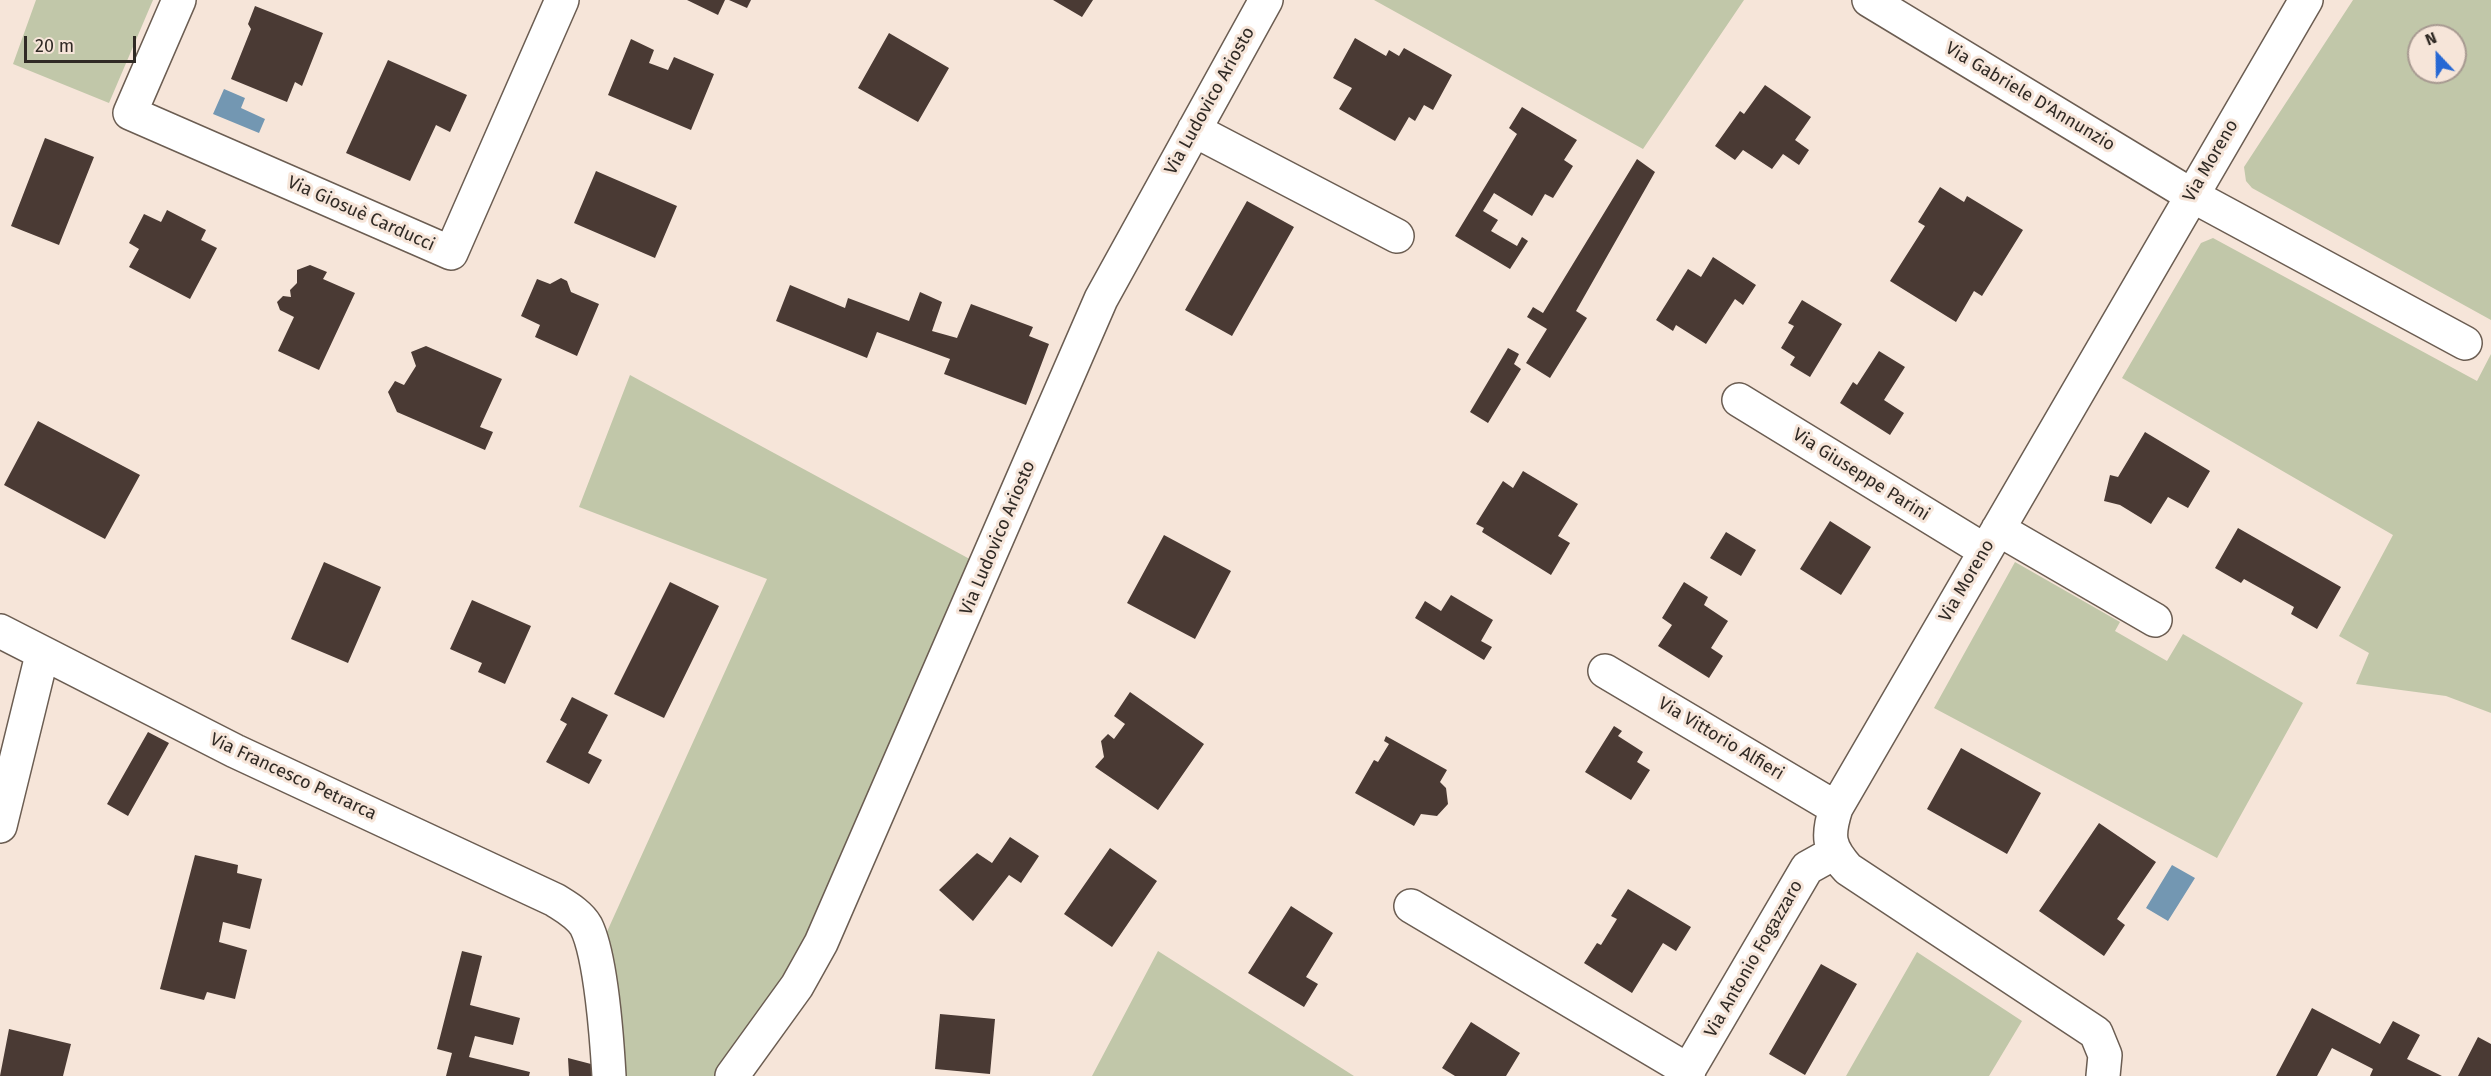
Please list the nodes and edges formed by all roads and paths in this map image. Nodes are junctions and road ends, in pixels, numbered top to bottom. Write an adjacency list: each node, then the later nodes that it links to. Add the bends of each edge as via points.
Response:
1 (179, 0): 2 (street, Via Giosuè Carducci, via 130,113 451,253)
2 (562, 0)
3 (1266, 0): 6 (street, Via Ludovico Ariosto)
4 (1869, 0): 7 (street, Via Gabriele D'Annunzio)
5 (2306, 0): 7 (street, Via Moreno)
6 (1194, 130): 8 (street); 22 (street, Via Ludovico Ariosto, via 1101,299 821,943 797,986)
7 (2191, 195): 9 (street, Via Gabriele D'Annunzio); 11 (street, Via Moreno)
8 (1397, 236)
9 (2465, 343)
10 (1739, 400): 11 (street, Via Giuseppe Parini)
11 (1991, 540): 12 (street, Via Giuseppe Parini); 16 (street, Via Moreno)
12 (2155, 620)
13 (0, 631): 14 (street, Via Francesco Petrarca)
14 (42, 655): 17 (street); 21 (street, Via Francesco Petrarca, via 573,911 585,924 594,947)
15 (1605, 671): 16 (street, Via Vittorio Alfieri)
16 (1836, 808): 18 (street, Via Moreno, via 1829,829)
17 (0, 826)
18 (1834, 853): 20 (street, Via Antonio Fogazzaro, via 1807,868); 23 (street, via 1848,869 2096,1034 2105,1054)
19 (1412, 906): 20 (street)
20 (1687, 1074)
21 (609, 1076)
22 (732, 1076)
23 (2103, 1076)

